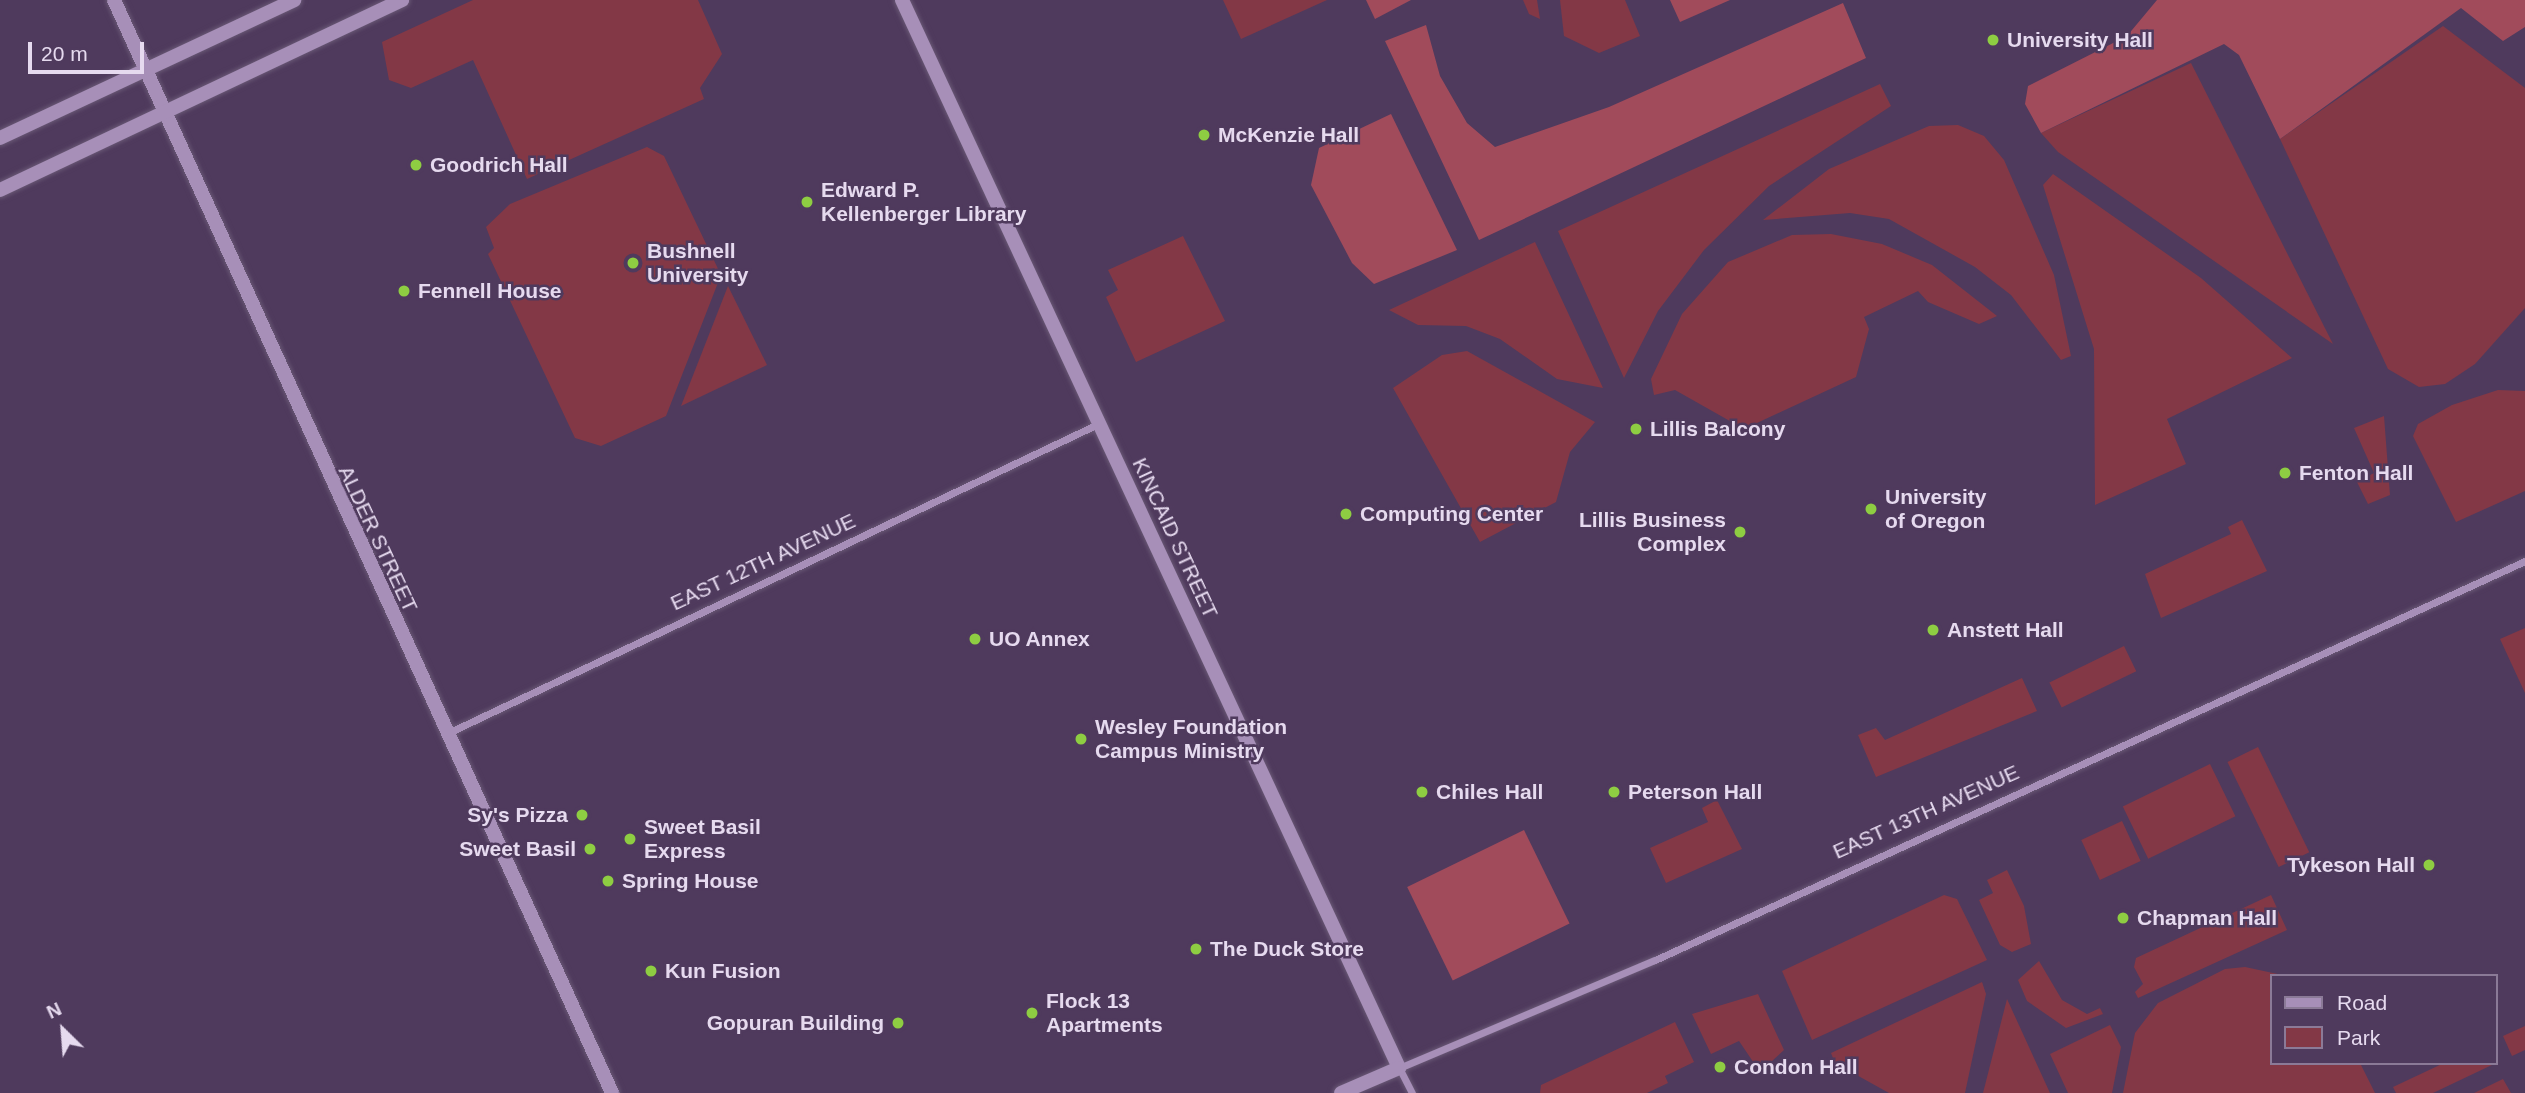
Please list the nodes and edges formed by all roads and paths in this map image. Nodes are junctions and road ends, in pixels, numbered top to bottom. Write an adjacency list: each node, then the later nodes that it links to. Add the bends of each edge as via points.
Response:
1 (114, 0): 5 (street, ALDER STREET)
2 (294, 0): 5 (street)
3 (402, 0): 6 (street)
4 (902, 0): 9 (street, KINCAID STREET)
5 (144, 71): 6 (street, ALDER STREET); 7 (street)
6 (162, 112): 8 (street); 11 (street, ALDER STREET)
7 (0, 138)
8 (0, 190)
9 (1098, 424): 11 (street, EAST 12TH AVENUE); 12 (street, KINCAID STREET)
10 (2525, 562): 12 (street, EAST 13TH AVENUE, via 1655,960)
11 (444, 735): 13 (street, ALDER STREET)
12 (1399, 1068): 14 (street, EAST 13TH AVENUE); 15 (street, KINCAID STREET)
13 (612, 1093)
14 (1340, 1093)
15 (1412, 1093)

